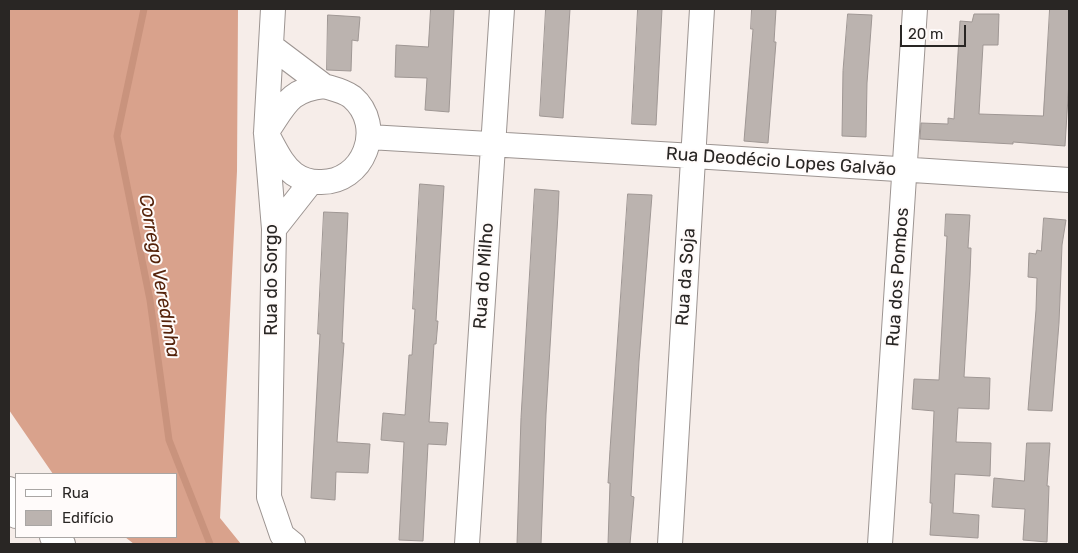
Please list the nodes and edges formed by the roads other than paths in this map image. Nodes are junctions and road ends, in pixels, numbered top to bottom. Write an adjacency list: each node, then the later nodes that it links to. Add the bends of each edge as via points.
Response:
1 (273, 9): 5 (street, Rua do Sorgo)
2 (502, 9): 9 (street, Rua do Milho)
3 (702, 9): 10 (street, Rua da Soja)
4 (915, 9): 11 (street, Rua dos Pombos)
5 (271, 46): 6 (street); 7 (street, Rua do Sorgo)
6 (324, 86): 7 (street, via 295,94); 8 (street, via 352,97 362,108 368,122)
7 (266, 133): 13 (street, via 283,164); 14 (street, Rua do Sorgo)
8 (369, 137): 9 (street, Rua Deodécio Lopes Galvão); 13 (street, via 366,154 356,168 343,178)
9 (493, 144): 10 (street, Rua Deodécio Lopes Galvão); 16 (street, Rua do Milho)
10 (694, 156): 11 (street, Rua Deodécio Lopes Galvão); 17 (street, Rua da Soja)
11 (905, 170): 12 (street, Rua Deodécio Lopes Galvão); 18 (street, Rua dos Pombos)
12 (1069, 180)
13 (311, 182): 14 (street)
14 (274, 229): 15 (street, Rua do Sorgo, via 270,497 282,535)
15 (294, 544)
16 (467, 544)
17 (670, 544)
18 (880, 544)

